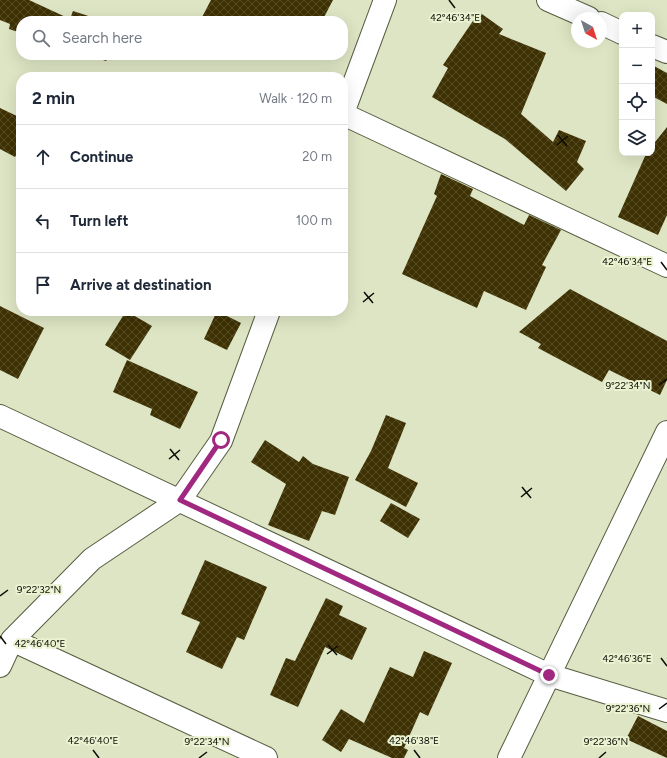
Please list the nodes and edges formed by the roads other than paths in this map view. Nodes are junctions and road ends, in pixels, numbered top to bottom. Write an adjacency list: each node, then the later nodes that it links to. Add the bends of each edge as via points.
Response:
1 (385, 0): 8 (street)
2 (548, 0): 3 (street)
3 (575, 12)
4 (607, 26): 5 (street)
5 (619, 31)
6 (655, 47): 7 (street)
7 (667, 52)
8 (348, 100)
9 (348, 115): 10 (street)
10 (667, 266)
11 (268, 316): 14 (street, via 221,440)
12 (0, 416): 14 (street)
13 (667, 432): 17 (street)
14 (180, 500): 15 (street, via 92,559); 17 (street)
15 (12, 640): 16 (street); 19 (street)
16 (0, 666)
17 (549, 675): 18 (street); 20 (street)
18 (667, 711)
19 (266, 758)
20 (509, 758)

